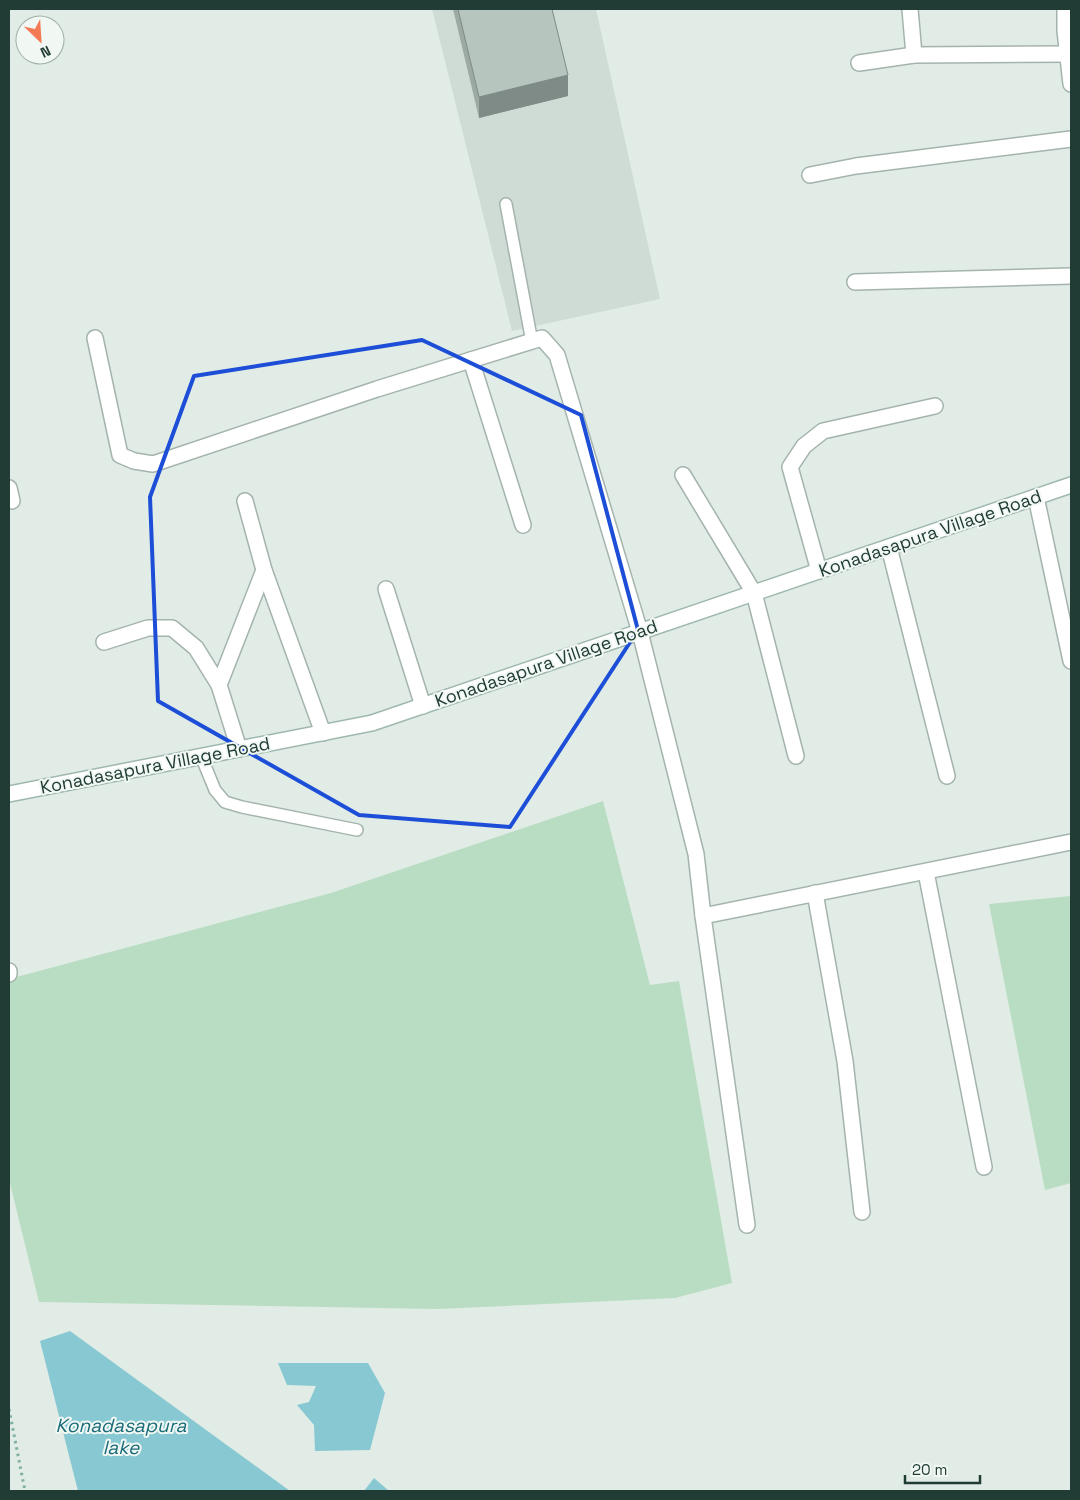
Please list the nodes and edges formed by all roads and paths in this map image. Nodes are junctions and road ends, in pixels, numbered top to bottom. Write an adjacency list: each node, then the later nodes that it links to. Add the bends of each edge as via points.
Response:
1 (910, 9): 4 (street)
2 (1065, 9): 3 (street)
3 (1069, 54): 4 (street); 6 (street)
4 (914, 55): 5 (street)
5 (859, 63)
6 (1071, 84)
7 (1071, 139): 8 (street, via 856,166)
8 (810, 175)
9 (506, 204): 13 (lane)
10 (1071, 276): 11 (street)
11 (855, 282)
12 (95, 338): 14 (street, via 120,455 153,464)
13 (532, 342): 14 (street); 26 (street, via 542,338 557,355)
14 (471, 360): 20 (street)
15 (935, 406): 23 (street, via 823,431 804,446 790,467)
16 (683, 475): 25 (street)
17 (1071, 485): 18 (street, Konadasapura Village Road)
18 (1036, 496): 21 (street, Konadasapura Village Road); 28 (street)
19 (245, 501): 22 (street)
20 (523, 524)
21 (889, 547): 23 (street, Konadasapura Village Road); 35 (street)
22 (264, 570): 29 (street); 31 (street)
23 (819, 570): 25 (street, Konadasapura Village Road)
24 (386, 590): 30 (street)
25 (754, 593): 26 (street, Konadasapura Village Road); 34 (street)
26 (640, 632): 30 (street, Konadasapura Village Road); 41 (street, via 696,854)
27 (104, 642): 29 (street, via 148,628 172,628 196,648)
28 (1071, 661)
29 (219, 685): 32 (street)
30 (423, 706): 31 (street, Konadasapura Village Road, via 372,723)
31 (323, 733): 32 (street, Konadasapura Village Road)
32 (239, 749): 33 (street, Konadasapura Village Road)
33 (201, 756): 36 (street, Konadasapura Village Road); 37 (lane, via 215,790 225,802)
34 (796, 756)
35 (947, 776)
36 (9, 794)
37 (357, 830)
38 (1071, 842): 39 (street)
39 (926, 872): 40 (street); 42 (street)
40 (815, 892): 41 (street); 43 (street, via 845,1061)
41 (703, 916): 44 (street)
42 (984, 1167)
43 (862, 1212)
44 (747, 1225)
45 (9, 1410): 46 (path)
46 (25, 1491)

